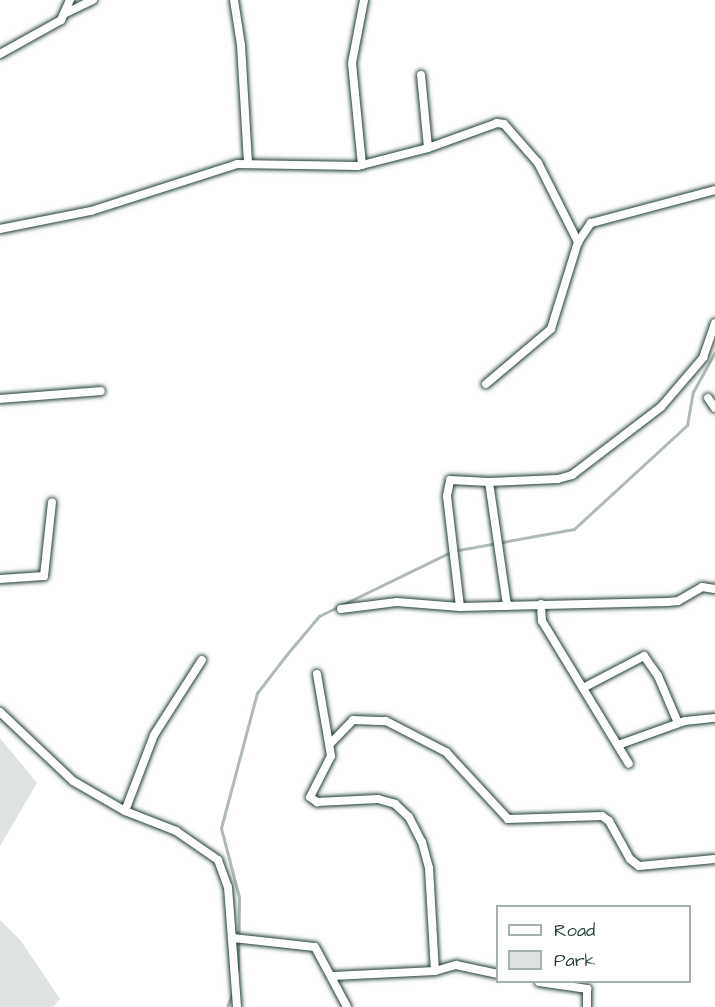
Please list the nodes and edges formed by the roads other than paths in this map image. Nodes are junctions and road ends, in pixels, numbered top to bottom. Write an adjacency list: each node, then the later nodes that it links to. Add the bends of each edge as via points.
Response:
1 (70, 0): 5 (street)
2 (93, 0): 5 (street)
3 (234, 0): 9 (street, via 241,45)
4 (364, 0): 10 (street, via 352,63)
5 (66, 13): 6 (street, via 54,26)
6 (0, 54)
7 (421, 75): 8 (street)
8 (428, 148): 10 (street); 13 (street, via 489,124 504,124 538,163)
9 (248, 162): 10 (street, via 345,168); 12 (street, via 91,211)
10 (362, 165)
11 (715, 190): 13 (street, via 600,219 584,230)
12 (0, 230)
13 (578, 242): 15 (street, via 551,329)
14 (715, 323): 20 (street, via 703,358 661,406 572,475)
15 (486, 384)
16 (101, 391): 18 (street)
17 (708, 398): 19 (street)
18 (0, 399)
19 (715, 408)
20 (489, 482): 25 (street); 26 (street, via 455,478 448,484)
21 (52, 502): 22 (street, via 44,576)
22 (0, 579)
23 (715, 590): 24 (street, via 702,587 678,601)
24 (541, 604): 25 (street); 30 (street, via 542,621)
25 (507, 606): 26 (street)
26 (460, 607): 27 (street, via 397,602)
27 (341, 609)
28 (202, 660): 37 (street, via 150,742)
29 (317, 674): 34 (street)
30 (583, 688): 33 (street, via 644,656 658,676); 35 (street)
31 (0, 712): 37 (street, via 66,775)
32 (715, 718): 33 (street)
33 (678, 723): 35 (street)
34 (330, 744): 38 (street, via 353,720 386,721 446,752 508,819 602,816 609,821 630,859 639,866); 40 (street, via 330,761 311,791 313,800 378,799 402,809 416,828 429,868)
35 (618, 745): 36 (street)
36 (629, 764)
37 (125, 811): 39 (street, via 176,831 218,860 228,886)
38 (715, 859)
39 (233, 938): 42 (street, via 310,945); 44 (street)
40 (435, 971): 41 (street, via 456,965); 42 (street)
41 (496, 974)
42 (333, 976): 45 (street)
43 (551, 983): 46 (street, via 587,989)
44 (237, 1007)
45 (347, 1007)
46 (587, 1007)

